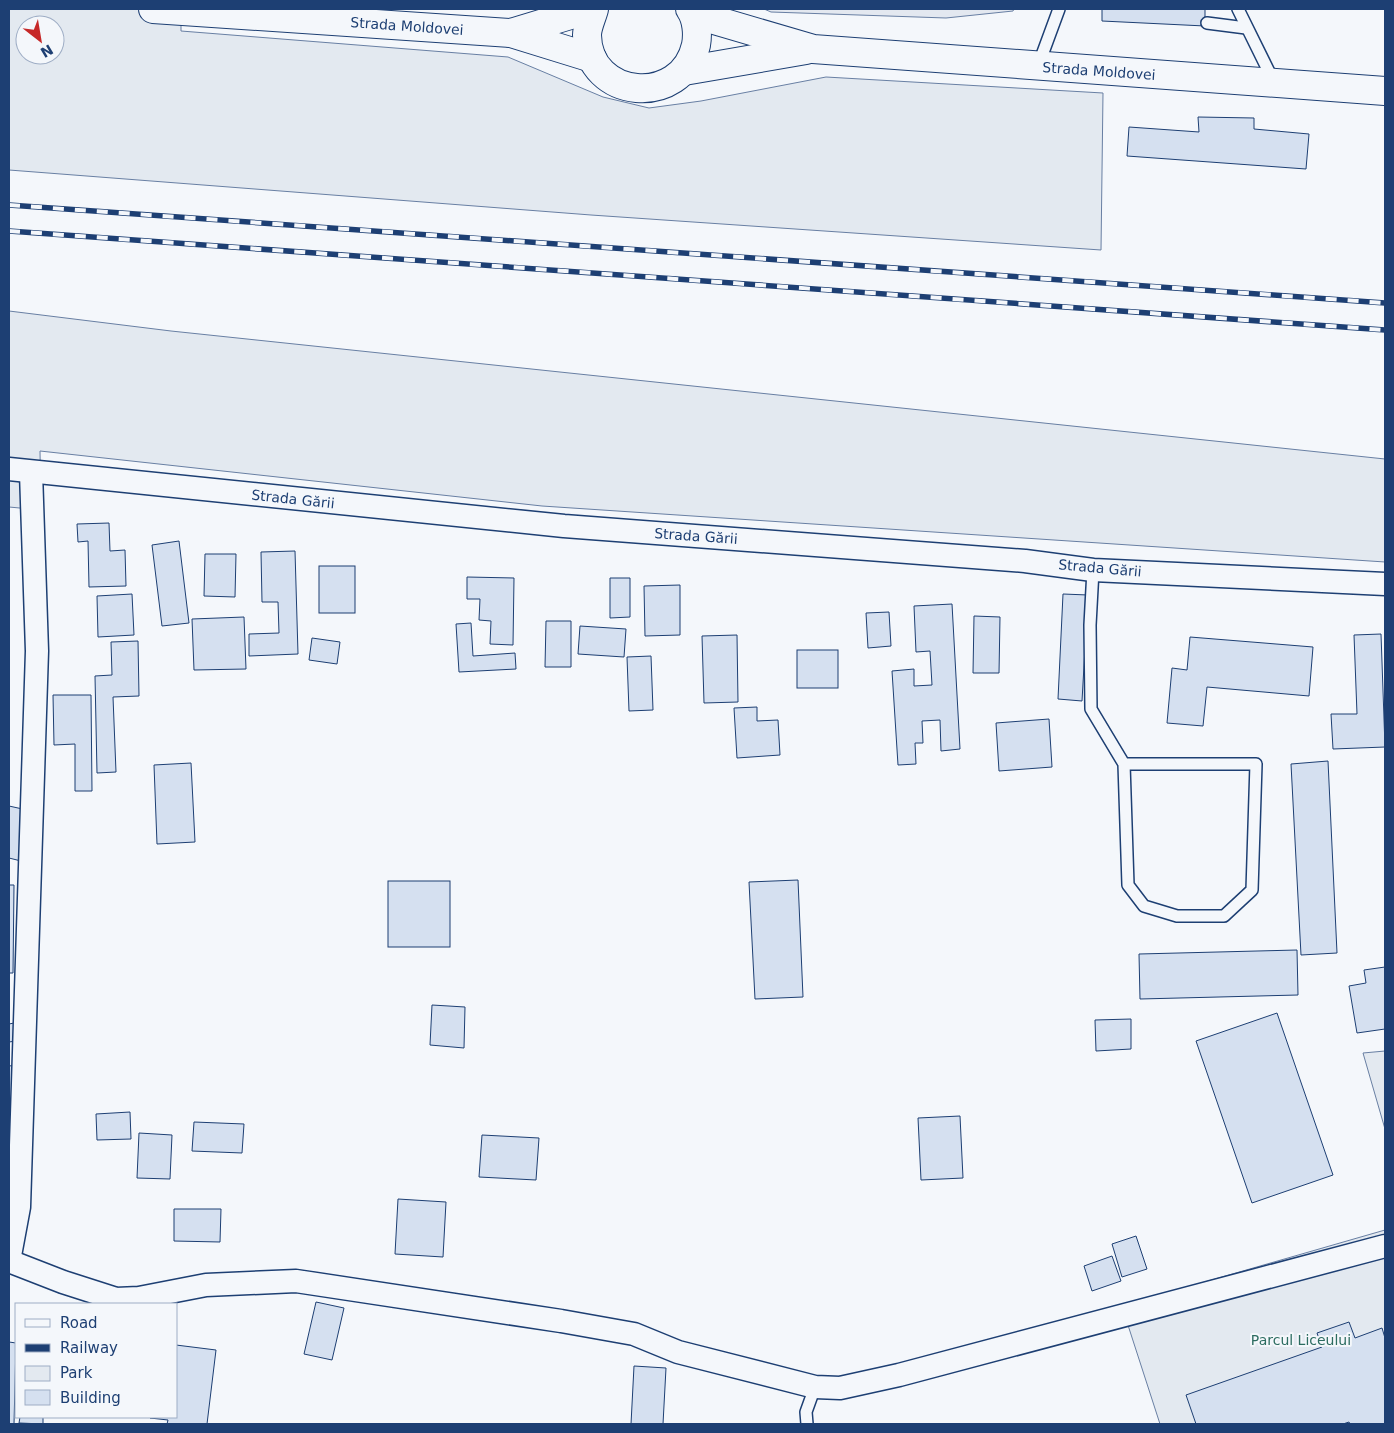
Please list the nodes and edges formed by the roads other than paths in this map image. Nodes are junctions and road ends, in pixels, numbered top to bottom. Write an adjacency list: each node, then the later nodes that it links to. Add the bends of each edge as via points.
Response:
1 (153, 9): 8 (main road, Strada Moldovei)
2 (592, 9): 8 (main road, Strada Moldovei); 10 (main road, via 587,34)
3 (1059, 9): 11 (lane)
4 (1238, 9): 7 (lane)
5 (692, 12): 9 (main road, Strada Moldovei); 12 (main road, via 698,38 694,54)
6 (1206, 23): 7 (lane)
7 (1246, 28): 13 (lane)
8 (511, 33): 10 (main road, Strada Moldovei)
9 (813, 49): 11 (main road, Strada Moldovei); 12 (main road, Strada Moldovei)
10 (592, 58): 12 (main road, via 608,77 629,88 642,90 660,86)
11 (1038, 67): 13 (main road, Strada Moldovei)
12 (684, 71)
13 (1275, 84): 14 (main road, Strada Moldovei)
14 (1385, 91)
15 (9, 470): 16 (street, Strada Gării)
16 (31, 472): 17 (street, Strada Gării, via 564,526 1025,560); 21 (street, via 37,651 19,1207)
17 (1093, 570): 18 (street, Strada Gării); 19 (lane, via 1091,709)
18 (1385, 584)
19 (1124, 764): 19 (lane, via 1128,885 1144,906 1177,916 1224,916 1252,890 1256,764)
20 (1385, 1246): 22 (street, via 899,1375 840,1388)
21 (9, 1261): 22 (street, via 116,1299 206,1286 296,1281 561,1321 634,1334 678,1352)
22 (815, 1387): 23 (lane, via 806,1412)
23 (807, 1424)

